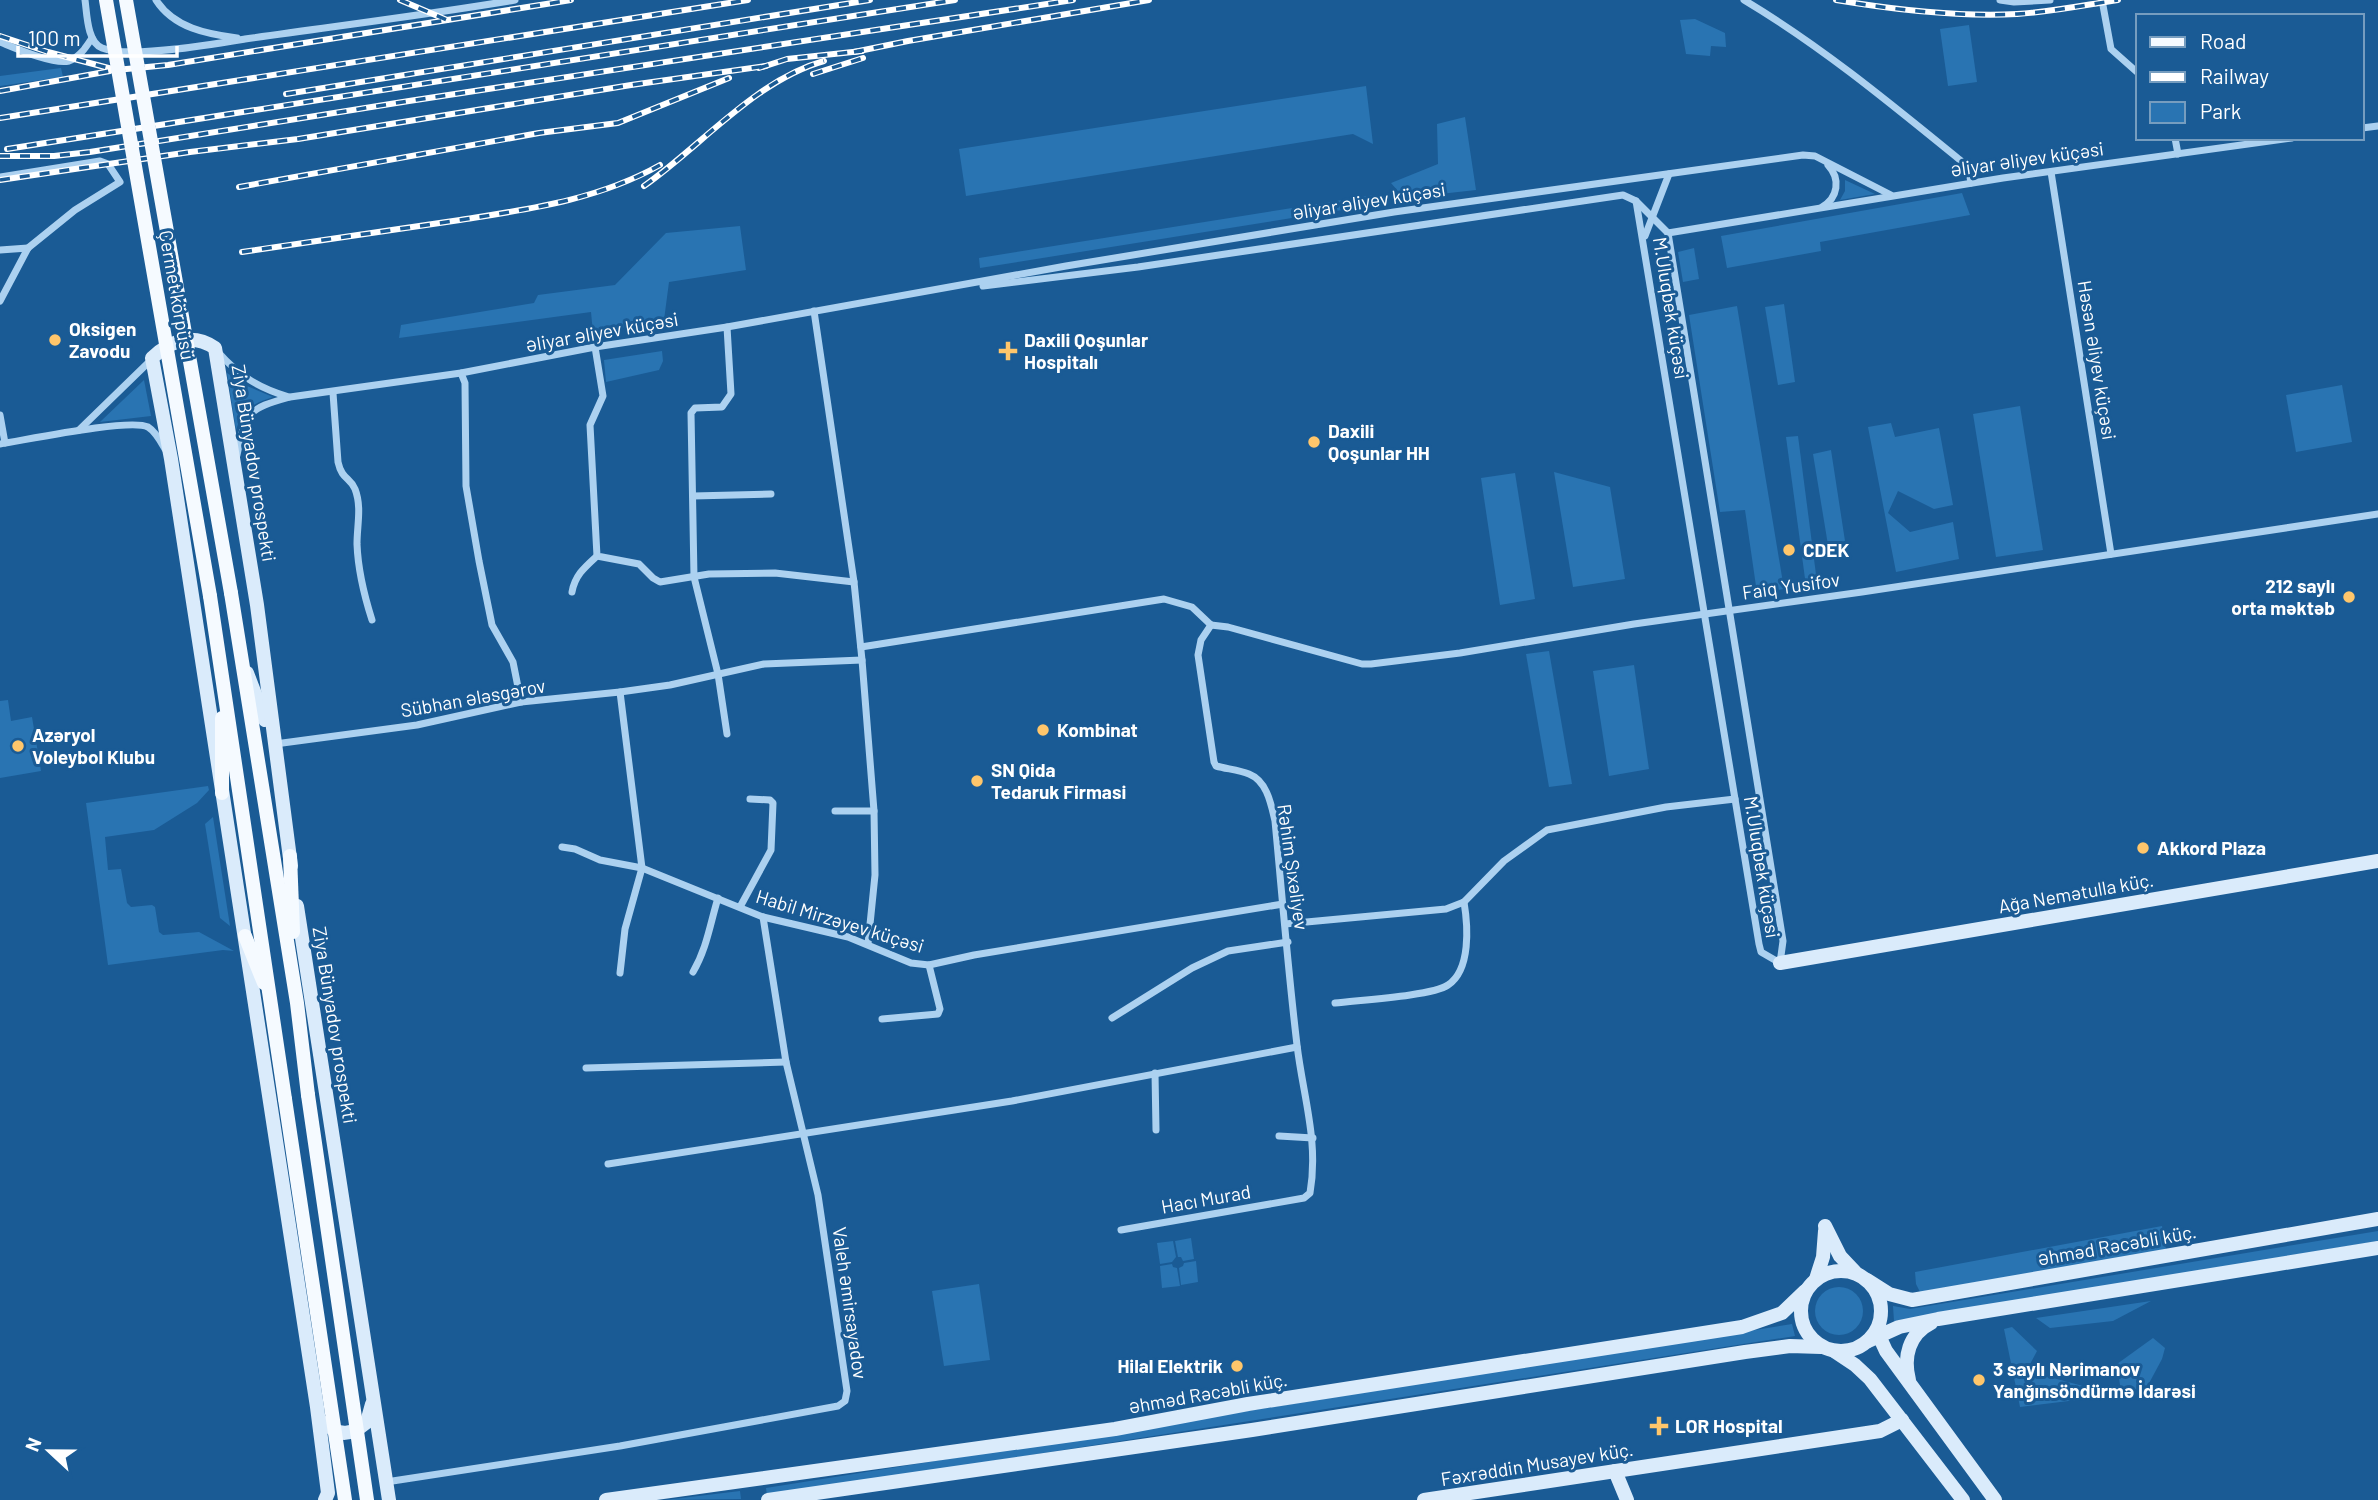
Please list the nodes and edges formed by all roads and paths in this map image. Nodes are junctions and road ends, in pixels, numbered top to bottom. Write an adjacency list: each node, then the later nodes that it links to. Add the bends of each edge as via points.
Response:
1 (85, 0): 10 (street)
2 (106, 0): 65 (main road, Çermet körpüsü, bridge)
3 (126, 0): 57 (main road, Çermet körpüsü, bridge)
4 (156, 0): 11 (street, via 169,16 189,27)
5 (515, 0): 11 (street)
6 (1744, 0): 21 (street, via 1853,74 1950,152 1966,165)
7 (2000, 0): 8 (street)
8 (2050, 0)
9 (2102, 0): 13 (street, via 2110,49)
10 (92, 38): 11 (street, via 100,48 131,51); 12 (street, via 79,55 67,61)
11 (245, 39)
12 (0, 42)
13 (2136, 72)
14 (2175, 140): 16 (street)
15 (2278, 140): 16 (street, Əliyar Əliyev küçəsi)
16 (2178, 154): 18 (street, Əliyar Əliyev küçəsi)
17 (1825, 161): 19 (street, Əliyar Əliyev küçəsi, via 1803,155); 22 (street, Əliyar Əliyev küçəsi); 24 (street, via 1834,174 1836,194)
18 (2051, 172): 21 (street, Əliyar Əliyev küçəsi); 52 (street, Həsən Əliyev küçəsi)
19 (1669, 174): 25 (street, Əliyar Əliyev küçəsi); 26 (street)
20 (0, 177): 30 (street, via 100,161 108,164 120,182)
21 (1971, 183): 22 (street, Əliyar Əliyev küçəsi)
22 (1891, 195): 24 (street, Əliyar Əliyev küçəsi)
23 (1636, 201): 26 (street); 27 (street, Əliyar Əliyev küçəsi, via 1623,195); 29 (street, M.Uluqbek küçəsi)
24 (1817, 210): 28 (street, Əliyar Əliyev küçəsi)
25 (1394, 212): 27 (street); 32 (street, Əliyar Əliyev küçəsi)
26 (1652, 217): 28 (street); 29 (street)
27 (1396, 228): 33 (street, Əliyar Əliyev küçəsi)
28 (1668, 233): 58 (street, M.Uluqbek küçəsi)
29 (1644, 239): 59 (street, M.Uluqbek küçəsi)
30 (28, 248): 31 (street); 35 (street)
31 (0, 250)
32 (1136, 256): 33 (street); 34 (street, Əliyar Əliyev küçəsi)
33 (1138, 267): 34 (street, Əliyar Əliyev küçəsi)
34 (919, 293): 36 (street, Əliyar Əliyev küçəsi)
35 (0, 300)
36 (814, 311): 37 (street, Əliyar Əliyev küçəsi); 55 (street)
37 (727, 327): 38 (street, Əliyar Əliyev küçəsi); 50 (street, via 731,394 722,407 695,408 691,413)
38 (595, 347): 41 (street, Əliyar Əliyev küçəsi); 53 (street, via 603,396 590,425)
39 (215, 348): 40 (main road, Ziya Bünyadov prospekti, via 200,340 180,340); 43 (street, Əliyar Əliyev küçəsi, via 251,382); 48 (main road, Ziya Bünyadov prospekti)
40 (152, 358): 45 (street); 47 (main road)
41 (461, 373): 42 (street, Əliyar Əliyev küçəsi); 68 (street, via 465,383 466,486 479,561 492,625 513,662)
42 (333, 393): 43 (street, Əliyar Əliyev küçəsi); 60 (street, via 338,461 340,472 355,488 363,592)
43 (290, 397): 48 (street, Əliyar Əliyev küçəsi, via 253,411 242,429)
44 (0, 415): 46 (street)
45 (78, 430): 46 (street); 47 (street, via 147,426)
46 (3, 444)
47 (171, 458): 71 (main road)
48 (236, 464): 70 (main road, Ziya Bünyadov prospekti)
49 (771, 494): 50 (street)
50 (693, 496): 54 (street)
51 (2378, 514): 52 (street, Faiq Yusifov)
52 (2111, 554): 58 (street, Faiq Yusifov)
53 (597, 556): 54 (street, via 639,564 660,582); 56 (street, via 580,573)
54 (694, 577): 55 (street, via 775,573); 66 (street)
55 (854, 582): 62 (street)
56 (572, 592)
57 (231, 593): 64 (main road, Ziya Bünyadov prospekti)
58 (1729, 611): 59 (street, Faiq Yusifov); 89 (street, M.Uluqbek küçəsi, via 1783,941)
59 (1704, 614): 61 (street, Faiq Yusifov, via 1371,664); 73 (street, M.Uluqbek küçəsi)
60 (372, 620)
61 (1211, 625): 62 (street, via 1192,607 1164,599); 82 (street, Rəhim Şıxəliyev, via 1198,655 1214,762 1249,774 1264,789 1275,821)
62 (861, 647): 63 (street)
63 (862, 660): 66 (street, Sübhan Ələsgərov, via 784,662); 75 (street)
64 (244, 664): 70 (main road); 93 (main road, Ziya Bünyadov prospekti)
65 (222, 667): 71 (main road); 95 (main road)
66 (718, 674): 67 (street, Sübhan Ələsgərov); 69 (street)
67 (620, 692): 68 (street, Sübhan Ələsgərov); 79 (street)
68 (521, 702): 70 (street, Sübhan Ələsgərov, via 416,724)
69 (727, 734)
70 (274, 744): 77 (main road, Ziya Bünyadov prospekti)
71 (222, 793): 86 (main road)
72 (750, 799): 83 (street, via 774,803 772,843)
73 (1735, 799): 81 (street, via 1547,830 1504,861); 89 (street, M.Uluqbek küçəsi, via 1761,952)
74 (835, 811): 75 (street)
75 (874, 811): 88 (street, via 875,875)
76 (562, 847): 79 (street, Habil Mirzəyev küçəsi)
77 (290, 856): 93 (main road); 118 (main road, Ziya Bünyadov prospekti)
78 (2378, 861): 89 (main road, Ağa Nemətulla küç.)
79 (642, 868): 80 (street, Habil Mirzəyev küçəsi); 92 (street, via 625,929)
80 (718, 898): 83 (street, Habil Mirzəyev küçəsi); 91 (street, via 707,944)
81 (1464, 902): 85 (street, via 1446,909); 94 (street, via 1463,960 1460,973 1449,985 1433,992)
82 (1283, 904): 85 (street, Rəhim Şıxəliyev); 90 (street, Habil Mirzəyev küçəsi)
83 (740, 907): 84 (street, Habil Mirzəyev küçəsi)
84 (763, 917): 88 (street, Habil Mirzəyev küçəsi); 99 (street, Valeh Əmirsayadov)
85 (1285, 924): 87 (street, Rəhim Şıxəliyev)
86 (245, 936): 95 (main road); 119 (main road)
87 (1288, 942): 96 (street, Rəhim Şıxəliyev, via 1228,951); 98 (street, Rəhim Şıxəliyev)
88 (868, 944): 90 (street, Habil Mirzəyev küçəsi, via 911,963)
89 (1780, 963)
90 (929, 965): 97 (street, via 938,1014)
91 (693, 972)
92 (620, 973)
93 (297, 1003): 127 (main road, Ziya Bünyadov prospekti, bridge)
94 (1335, 1003)
95 (272, 1004): 126 (main road, bridge)
96 (1112, 1018)
97 (881, 1019)
98 (1297, 1047): 101 (street); 105 (street, Rəhim Şıxəliyev)
99 (786, 1062): 100 (street); 103 (street, Valeh Əmirsayadov)
100 (586, 1068)
101 (1155, 1073): 102 (street); 103 (street)
102 (1156, 1130)
103 (804, 1134): 106 (street); 123 (street, Valeh Əmirsayadov, via 818,1195 845,1401 838,1406 620,1446)
104 (1279, 1136): 105 (street)
105 (1313, 1138): 107 (street, Rəhim Şıxəliyev, via 1310,1193)
106 (608, 1164)
107 (1296, 1199): 109 (street, Hacı Murad)
108 (2378, 1219): 111 (main road, Əhməd Rəcəbli küç., via 1912,1300 1889,1294)
109 (1121, 1230)
110 (2378, 1248): 114 (main road)
111 (1862, 1277): 112 (main road, via 1836,1271); 112 (main road, via 1840,1256 1825,1226 1826,1247); 115 (main road, via 1879,1297 1881,1318)
112 (1816, 1279): 113 (main road)
113 (1805, 1292): 116 (main road, via 1802,1323 1813,1341); 122 (main road, Əhməd Rəcəbli küç., via 1782,1313 1742,1327 1115,1429)
114 (1938, 1319): 115 (main road); 117 (main road, via 1916,1332 1912,1340 1906,1364)
115 (1874, 1338): 116 (main road, via 1846,1352); 117 (main road)
116 (1828, 1349): 120 (main road, via 1870,1379); 124 (main road, via 1790,1346 1756,1350)
117 (1910, 1385): 135 (main road)
118 (373, 1393): 119 (main road, via 367,1422 353,1432 331,1429); 123 (main road, Ziya Bünyadov prospekti)
119 (317, 1407): 125 (main road)
120 (1902, 1420): 121 (main road, Fəxrəddin Musayev küç., via 1880,1431); 134 (main road)
121 (1615, 1471): 132 (main road, Fəxrəddin Musayev küç.); 133 (main road)
122 (759, 1480): 129 (main road, Əhməd Rəcəbli küç.); 130 (main road)
123 (386, 1482): 128 (main road, Ziya Bünyadov prospekti)
124 (843, 1495): 131 (main road)
125 (326, 1497)
126 (345, 1500)
127 (367, 1500)
128 (389, 1500)
129 (606, 1500)
130 (761, 1500)
131 (768, 1500)
132 (1424, 1500)
133 (1627, 1500)
134 (1962, 1500)
135 (1996, 1500)

